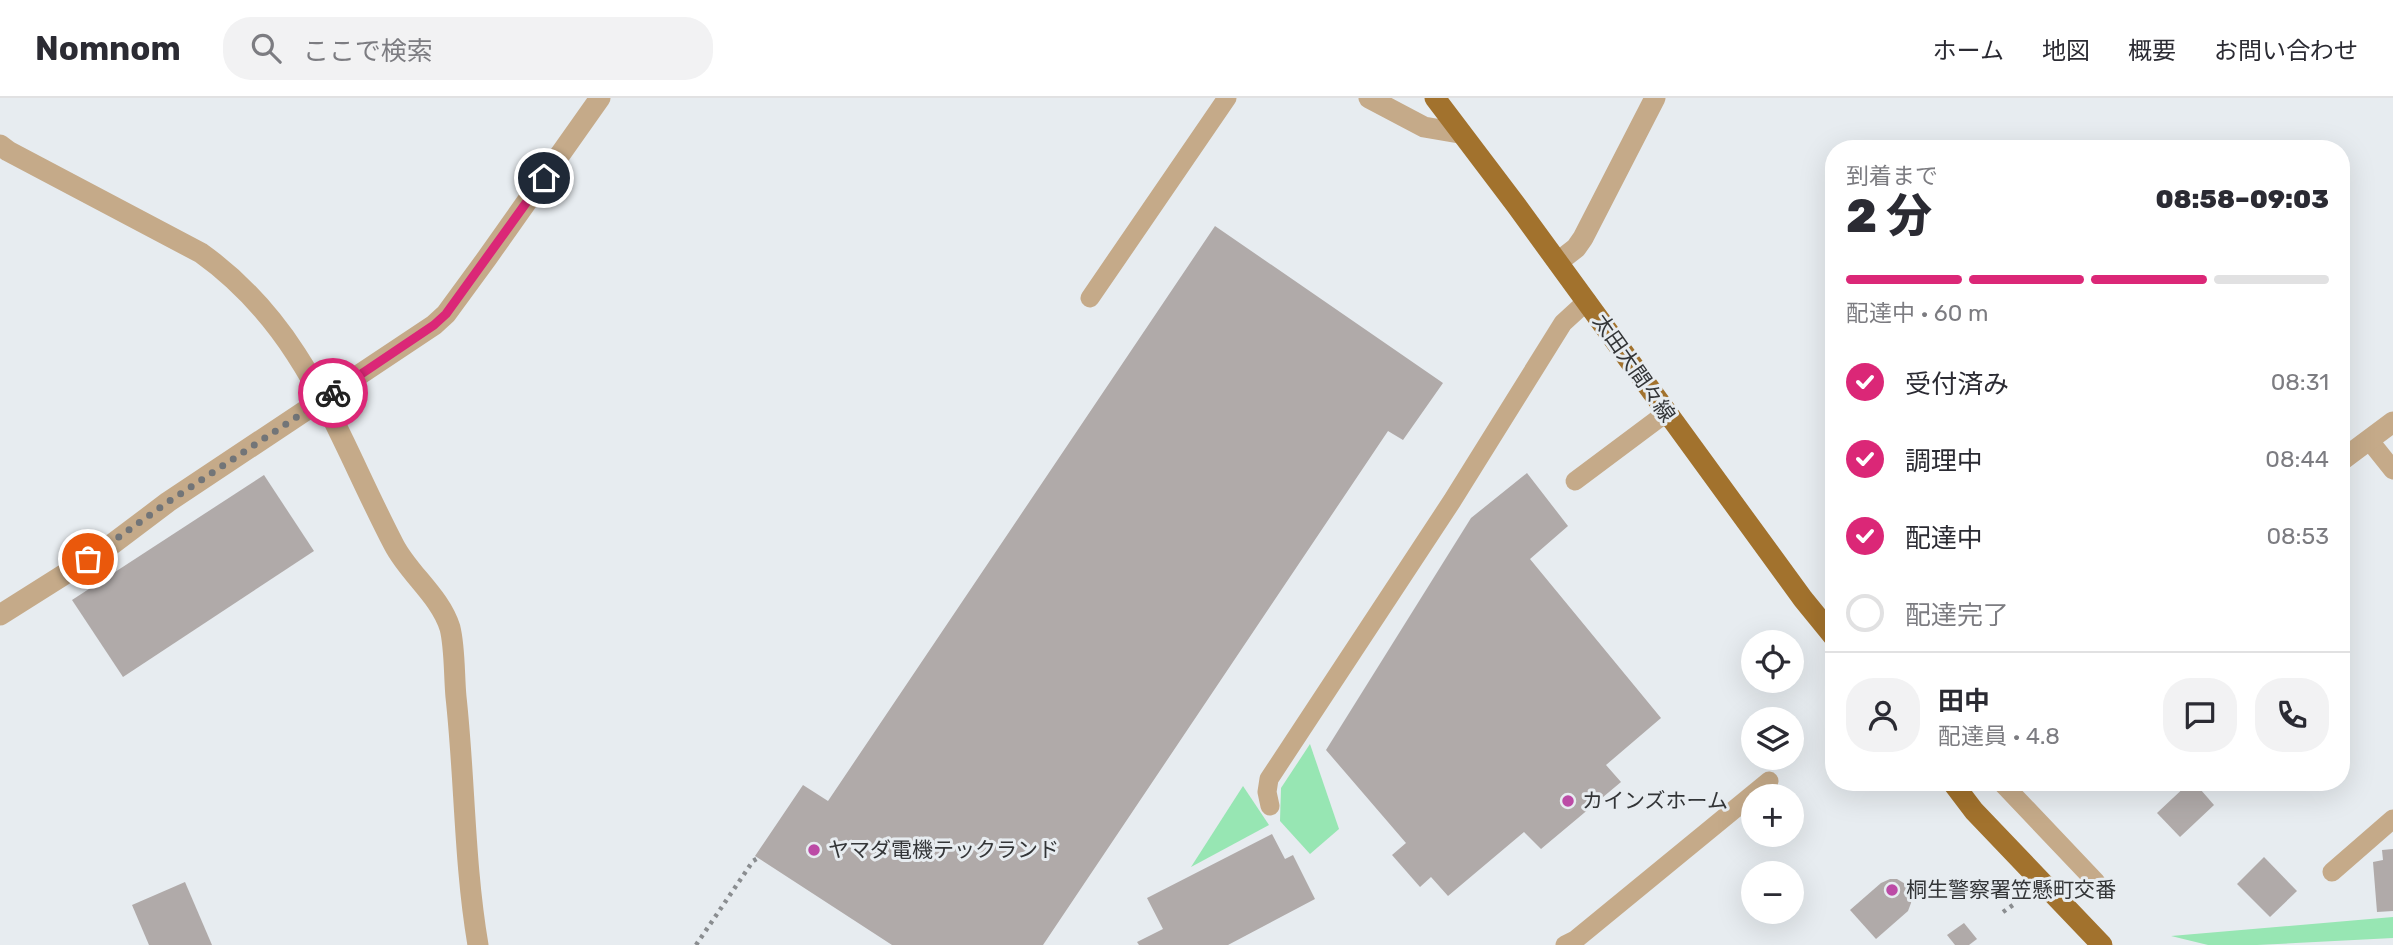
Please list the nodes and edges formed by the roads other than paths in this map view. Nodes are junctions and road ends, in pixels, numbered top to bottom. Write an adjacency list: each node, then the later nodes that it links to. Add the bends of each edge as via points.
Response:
1 (600, 98): 11 (street, via 446,314)
2 (1227, 98): 9 (lane)
3 (1369, 98): 6 (street, via 1424,127)
4 (1435, 98): 6 (main road, 太田大間々線)
5 (1655, 98): 8 (street, via 1583,238)
6 (1460, 133): 8 (main road, 太田大間々線)
7 (0, 145): 11 (street, via 225,270 267,313)
8 (1558, 262): 10 (main road, 太田大間々線)
9 (1090, 298)
10 (1587, 301): 12 (main road, 太田大間々線); 23 (lane, via 1563,323 1269,779)
11 (324, 399): 18 (street); 27 (street, via 396,548 450,628)
12 (1666, 413): 17 (lane); 19 (main road, 太田大間々線)
13 (2393, 422): 14 (street)
14 (2368, 440): 15 (street); 16 (lane)
15 (2350, 454)
16 (2393, 470)
17 (1575, 481)
18 (0, 615)
19 (1825, 627)
20 (1769, 780): 28 (lane)
21 (1959, 791): 29 (main road)
22 (2010, 791): 26 (lane)
23 (1270, 806)
24 (2393, 818): 25 (lane)
25 (2332, 872)
26 (2096, 882)
27 (478, 945)
28 (1565, 945)
29 (2102, 945)

